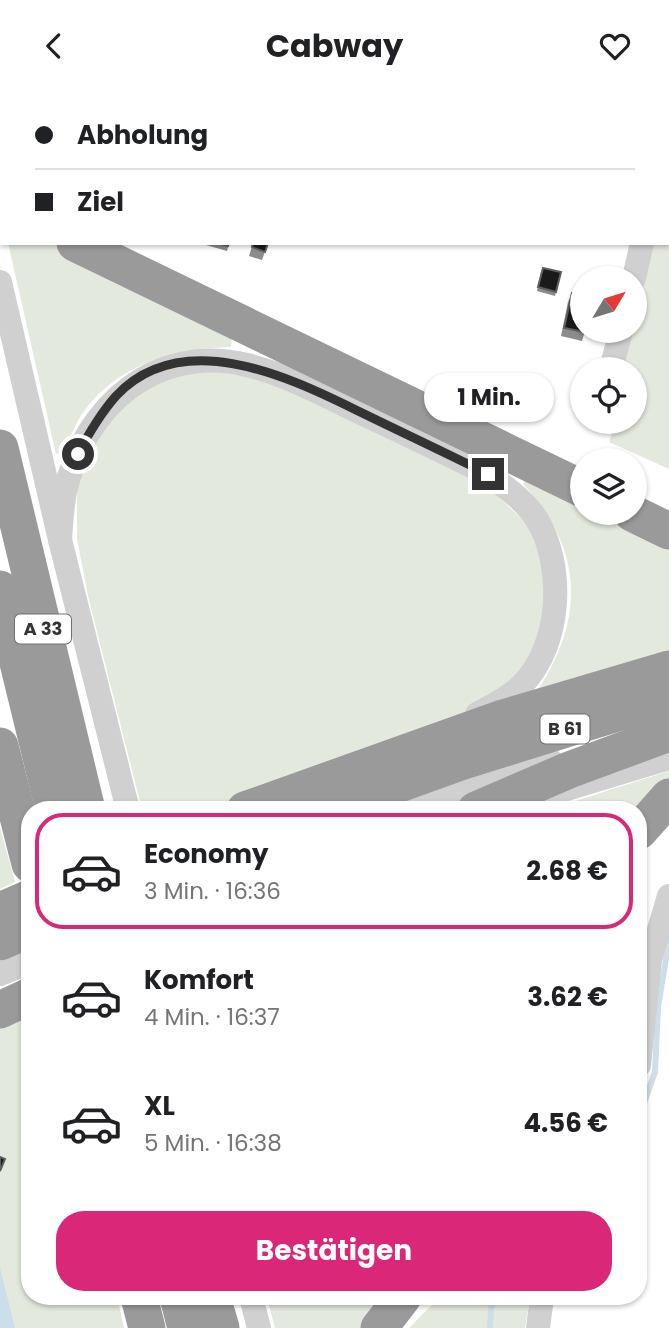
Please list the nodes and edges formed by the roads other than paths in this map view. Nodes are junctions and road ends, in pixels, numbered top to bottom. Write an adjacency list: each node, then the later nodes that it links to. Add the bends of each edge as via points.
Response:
1 (79, 245): 6 (highway)
2 (642, 245): 3 (street)
3 (637, 266)
4 (0, 282): 9 (street)
5 (0, 448): 20 (highway, A 33)
6 (570, 483)
7 (647, 520): 8 (highway)
8 (669, 531)
9 (60, 540): 16 (street, via 65,492 94,423 118,394 172,365 202,361 244,364 288,377 488,474 535,516 548,542 555,573 552,626 523,684 498,703); 21 (street)
10 (0, 589): 19 (highway, A 33)
11 (669, 669): 16 (highway)
12 (669, 697): 23 (highway, B 61)
13 (669, 727): 24 (street, B 61)
14 (669, 733): 25 (highway)
15 (0, 748): 28 (highway)
16 (389, 757): 22 (highway)
17 (669, 758): 26 (street)
18 (669, 797): 27 (highway)
19 (52, 801)
20 (85, 801)
21 (126, 801)
22 (269, 801)
23 (352, 801)
24 (433, 801)
25 (496, 801)
26 (529, 801)
27 (647, 822)
28 (21, 829)
29 (669, 896): 36 (street, via 650,960)
30 (21, 902): 31 (highway)
31 (0, 911)
32 (21, 933): 33 (highway)
33 (0, 942)
34 (21, 966): 35 (street)
35 (0, 974)
36 (647, 989)
37 (21, 1000): 38 (highway)
38 (0, 1010)
39 (180, 1305): 44 (highway)
40 (214, 1305): 45 (highway)
41 (253, 1305): 46 (street)
42 (396, 1305): 47 (highway)
43 (541, 1305): 48 (street)
44 (186, 1328)
45 (221, 1328)
46 (259, 1328)
47 (379, 1328)
48 (538, 1328)

